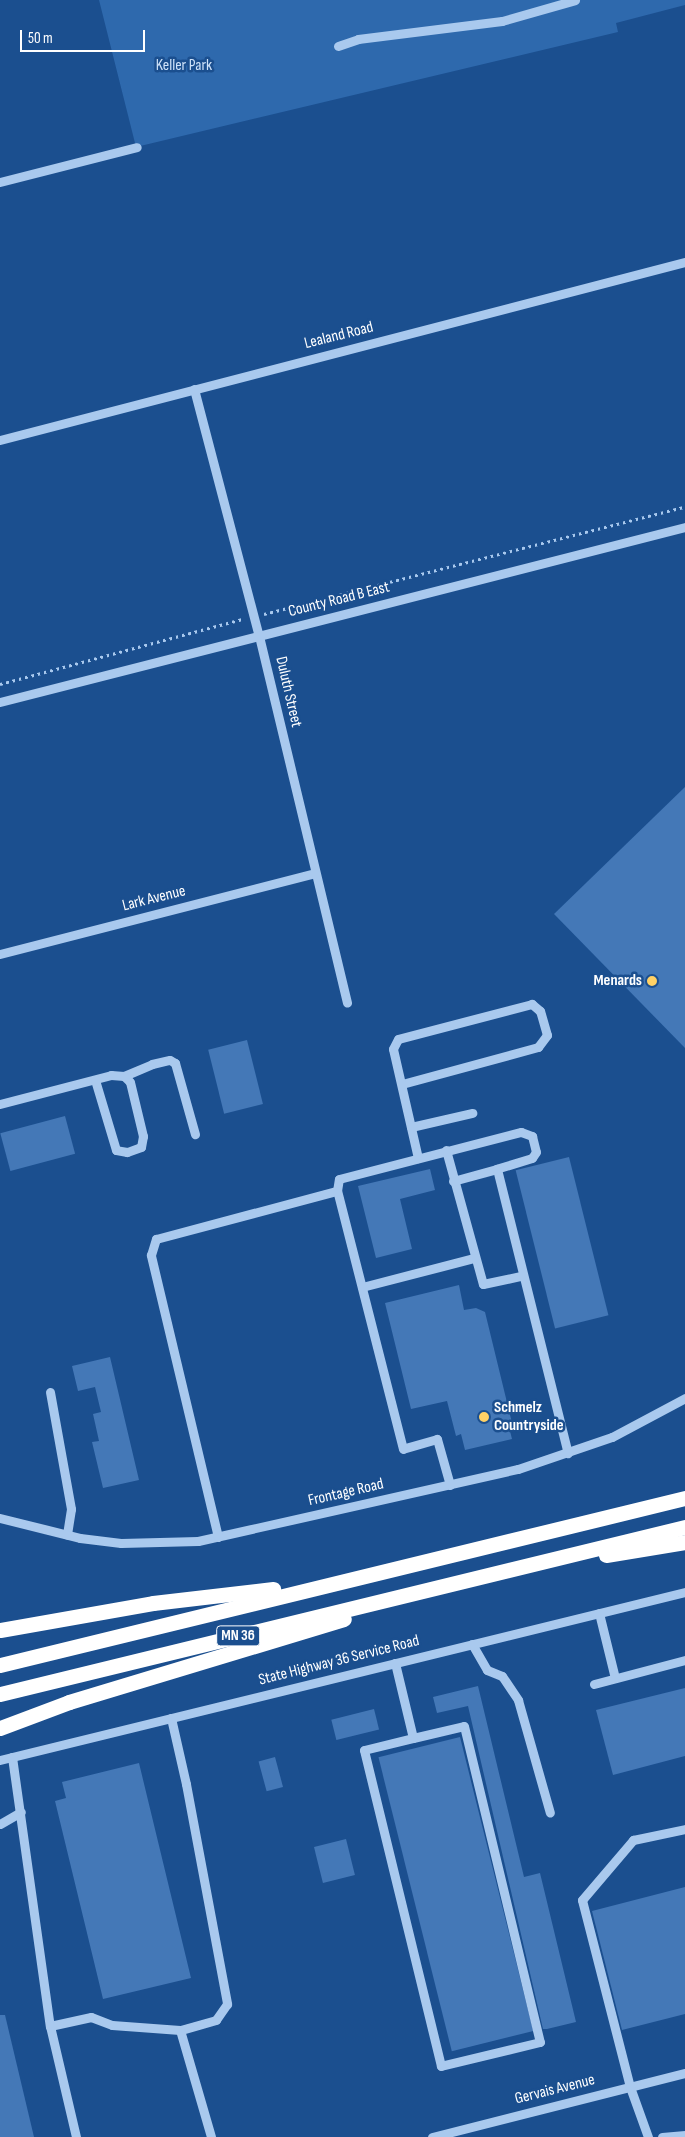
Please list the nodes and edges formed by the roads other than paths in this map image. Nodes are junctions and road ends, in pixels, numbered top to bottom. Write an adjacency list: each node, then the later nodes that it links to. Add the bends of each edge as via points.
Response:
1 (575, 0): 2 (street, via 502,21 358,39)
2 (338, 46)
3 (137, 147): 4 (street)
4 (0, 182)
5 (685, 262): 6 (street, Lealand Road)
6 (194, 389): 7 (street, Lealand Road); 9 (street, Duluth Street)
7 (0, 440)
8 (685, 527): 9 (street, County Road B East)
9 (259, 636): 10 (street, County Road B East); 11 (street, Duluth Street)
10 (0, 702)
11 (315, 873): 12 (street, Lark Avenue); 13 (street, Duluth Street)
12 (0, 954)
13 (347, 1002)
14 (124, 1076): 15 (street); 15 (street, via 130,1082 143,1136 142,1147 127,1152 116,1150 110,1137); 20 (street, via 152,1064 170,1060 174,1063)
15 (95, 1080): 17 (street)
16 (402, 1084): 16 (street, via 393,1049 398,1039 532,1004 540,1011 547,1035 538,1047); 19 (street)
17 (0, 1104)
18 (472, 1113): 19 (street)
19 (411, 1127): 22 (street)
20 (195, 1134)
21 (446, 1150): 22 (street); 23 (street, via 522,1132 532,1136 536,1152 532,1158); 24 (street)
22 (418, 1158): 25 (street, via 339,1179)
23 (497, 1169): 24 (street); 27 (street)
24 (453, 1181): 26 (street)
25 (337, 1191): 28 (street); 37 (street, via 156,1239 153,1247 151,1254)
26 (474, 1258): 27 (street, via 483,1284); 28 (street)
27 (522, 1276): 31 (street)
28 (362, 1286): 32 (street, via 403,1448 437,1439)
29 (50, 1392): 36 (street, via 71,1509)
30 (685, 1398): 31 (street, Frontage Road, via 612,1437)
31 (568, 1454): 32 (street, Frontage Road)
32 (450, 1485): 37 (street, Frontage Road)
33 (685, 1498): 41 (highway, MN 36)
34 (0, 1518): 36 (street, Frontage Road)
35 (685, 1527): 39 (highway, MN 36)
36 (67, 1535): 37 (street, Frontage Road, via 121,1543 163,1544)
37 (218, 1537)
38 (685, 1542): 39 (highway)
39 (516, 1568): 40 (highway, MN 36)
40 (476, 1577): 51 (highway, MN 36); 53 (highway, via 70,1702)
41 (337, 1582): 44 (highway, via 153,1603); 48 (highway, MN 36)
42 (685, 1592): 43 (street, State Highway 36 Service Road)
43 (599, 1613): 45 (street, State Highway 36 Service Road); 49 (street)
44 (0, 1630)
45 (472, 1644): 47 (street, State Highway 36 Service Road); 58 (street, via 487,1670 502,1676 518,1700)
46 (685, 1660): 49 (street)
47 (395, 1663): 52 (street, State Highway 36 Service Road); 54 (street)
48 (0, 1665)
49 (615, 1678): 50 (street)
50 (594, 1684)
51 (0, 1694)
52 (171, 1718): 55 (street, State Highway 36 Service Road); 62 (street, via 227,2004 216,2020)
53 (0, 1728)
54 (413, 1738): 54 (street, via 464,1726 540,2042 441,2066 364,1750)
55 (12, 1757): 56 (street, State Highway 36 Service Road); 57 (street)
56 (0, 1760)
57 (21, 1812): 59 (street); 61 (street)
58 (550, 1813)
59 (0, 1824)
60 (685, 1829): 64 (street, via 632,1840 582,1900)
61 (50, 2026): 62 (street, via 91,2017 112,2025); 66 (street)
62 (180, 2030): 67 (street)
63 (685, 2073): 64 (street, Gervais Avenue)
64 (630, 2087): 68 (street, Gervais Avenue); 69 (street)
65 (685, 2135): 70 (street)
66 (76, 2137)
67 (211, 2137)
68 (432, 2137)
69 (648, 2137)
70 (662, 2137)

